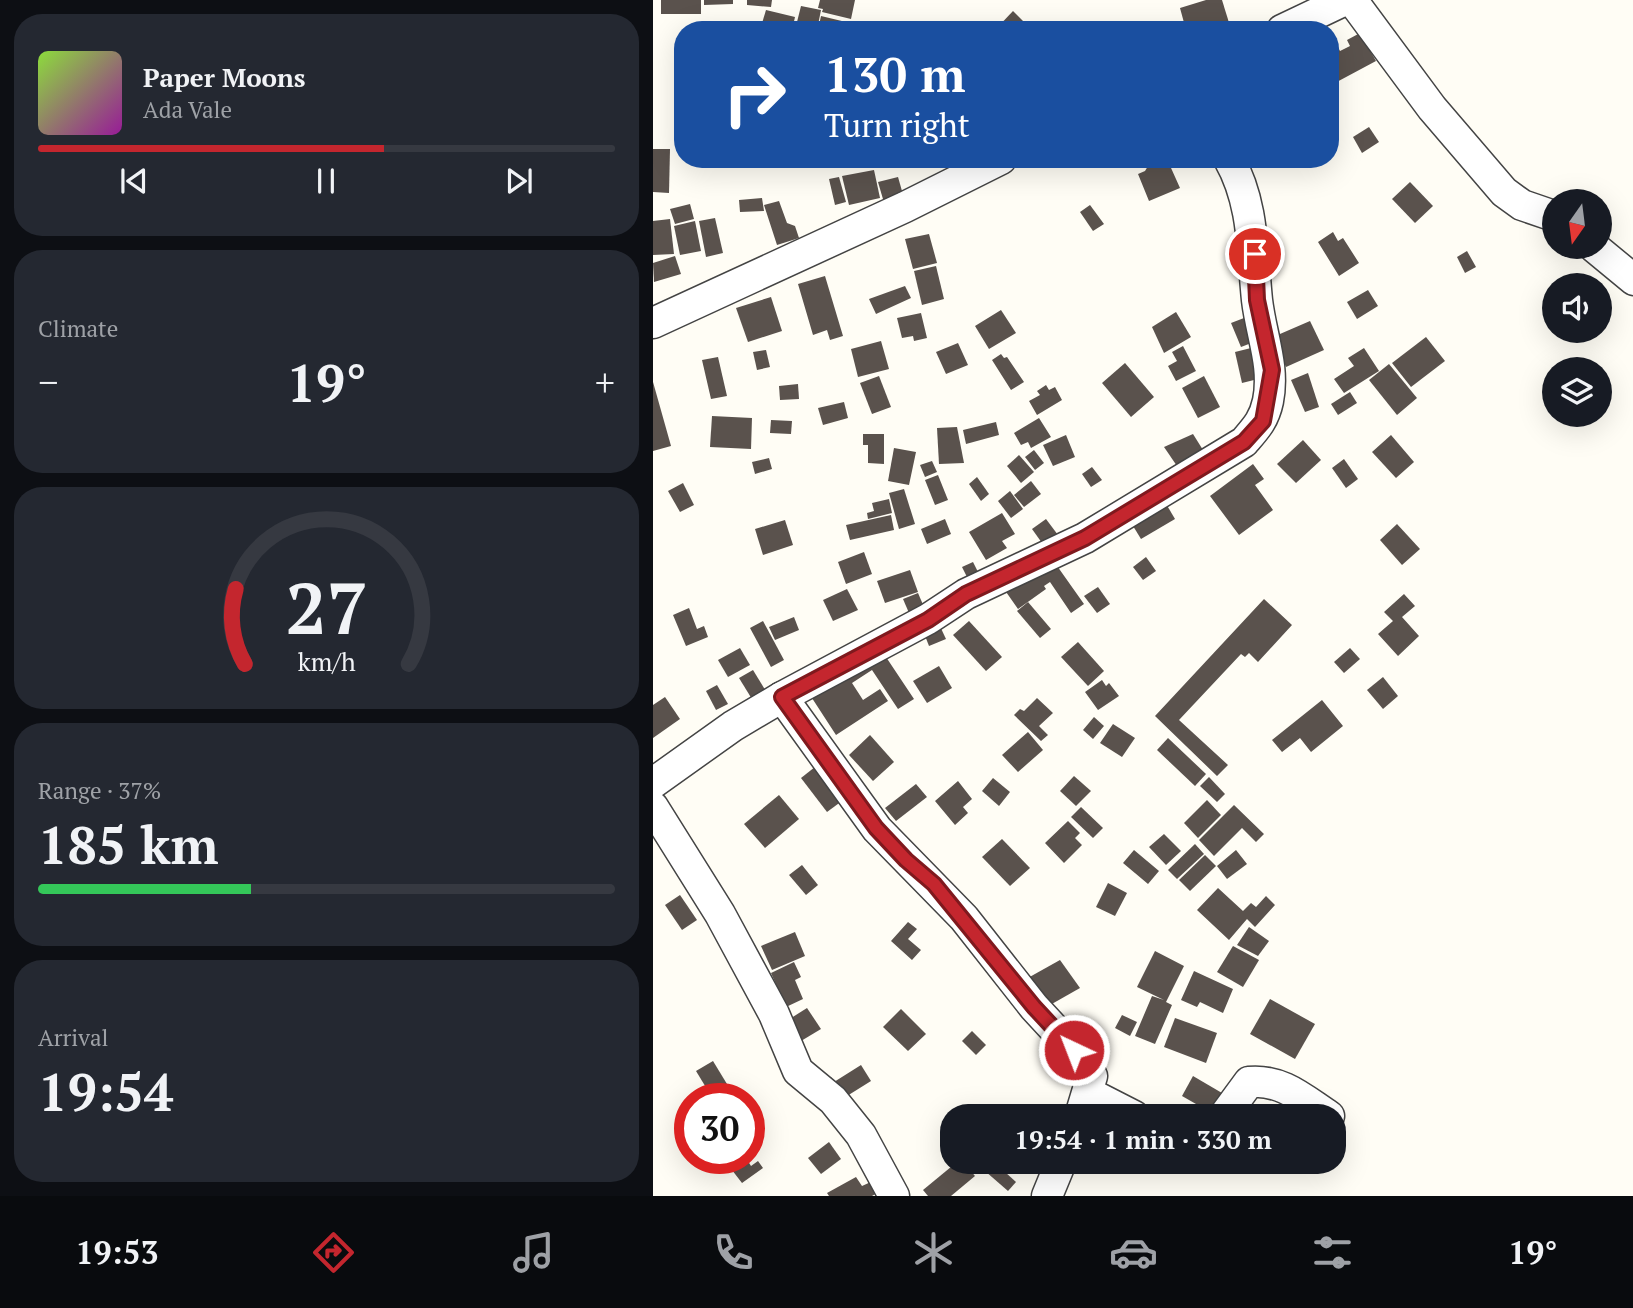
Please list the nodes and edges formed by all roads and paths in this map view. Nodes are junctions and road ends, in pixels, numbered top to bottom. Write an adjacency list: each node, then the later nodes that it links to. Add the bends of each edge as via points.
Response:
1 (1345, 0): 3 (street)
2 (1352, 0): 6 (street, via 1432,108 1503,192)
3 (1301, 21)
4 (983, 168): 9 (street)
5 (1234, 168): 10 (street, via 1248,211 1257,300 1272,370 1263,421 1244,442 1085,538 966,594 928,620)
6 (1542, 212)
7 (1608, 259): 8 (street)
8 (1633, 280)
9 (653, 323)
10 (782, 697): 11 (street); 13 (street, via 876,828 942,892 1083,1060 1092,1076)
11 (653, 783)
12 (653, 807): 17 (street, via 726,926 774,1014 798,1071 833,1100 861,1135)
13 (1084, 1104)
14 (1233, 1104): 15 (street, via 1249,1082 1265,1080 1281,1084)
15 (1310, 1104)
16 (1056, 1174): 18 (street)
17 (895, 1196)
18 (1047, 1196)

